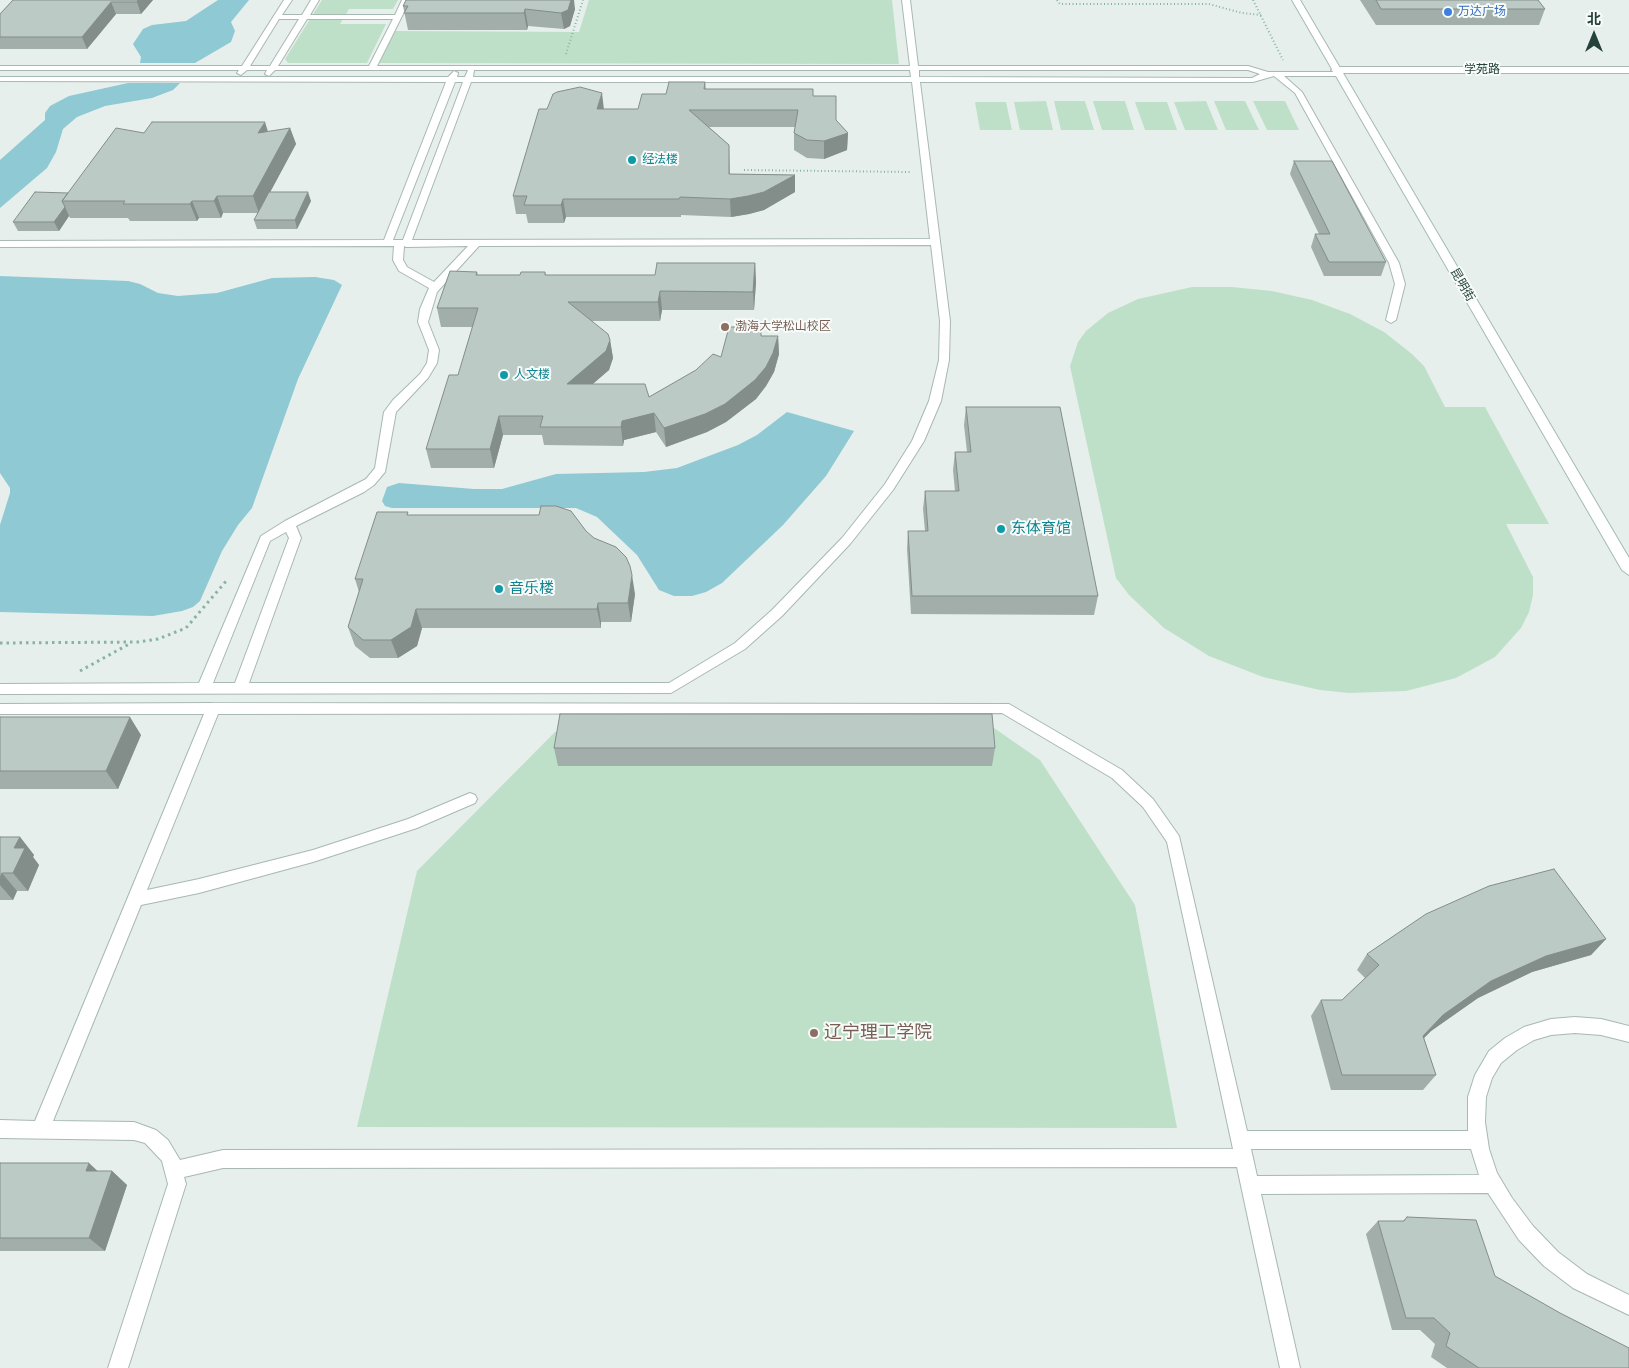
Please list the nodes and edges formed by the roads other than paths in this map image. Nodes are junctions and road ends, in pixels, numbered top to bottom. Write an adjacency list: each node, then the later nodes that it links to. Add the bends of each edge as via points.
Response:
1 (288, 0): 6 (lane)
2 (315, 0): 7 (lane)
3 (406, 0): 8 (lane)
4 (906, 0): 17 (lane)
5 (1296, 0): 16 (street, 昆明街)
6 (277, 17): 7 (lane); 10 (lane)
7 (304, 17): 8 (lane); 11 (lane)
8 (397, 17): 12 (lane)
9 (0, 68): 10 (lane)
10 (244, 68): 11 (lane); 20 (lane)
11 (273, 68): 12 (lane); 21 (lane)
12 (372, 68): 13 (lane)
13 (457, 68): 14 (lane); 22 (lane)
14 (473, 68): 17 (lane); 23 (lane)
15 (1629, 70): 16 (street, 学苑路)
16 (1337, 72): 18 (lane); 32 (street, 昆明街)
17 (915, 74): 18 (lane, via 1253,80); 23 (lane); 24 (lane)
18 (1272, 74): 30 (lane, via 1298,92 1394,262 1400,284)
19 (0, 79): 20 (lane)
20 (237, 79): 21 (lane)
21 (266, 79): 22 (lane)
22 (452, 79): 23 (lane); 26 (lane)
23 (468, 79): 27 (lane)
24 (936, 242): 28 (lane); 35 (lane, via 945,321 944,360 935,401 918,441 889,487 846,541 778,613 718,661 671,688)
25 (0, 244): 26 (lane)
26 (387, 244): 27 (lane)
27 (402, 244): 28 (lane); 29 (lane, via 398,260 403,269)
28 (475, 244): 29 (lane)
29 (435, 288): 31 (lane, via 423,322 434,350 432,363 390,412 381,469 360,489)
30 (1391, 320)
31 (289, 524): 34 (lane, via 265,539); 35 (lane, via 295,538)
32 (1629, 570)
33 (0, 689): 34 (lane)
34 (204, 689): 35 (lane)
35 (240, 689)
36 (0, 708): 37 (lane)
37 (214, 708): 39 (lane); 43 (lane, via 1004,708 1117,774 1148,803 1174,840)
38 (470, 799): 39 (lane, via 412,824 313,856)
39 (136, 899): 42 (lane)
40 (1629, 1034): 44 (lane, via 1601,1027 1551,1027 1530,1033 1511,1044 1496,1057 1484,1075 1477,1097)
41 (0, 1129): 42 (lane)
42 (41, 1129): 46 (lane, via 134,1131 150,1136 162,1146)
43 (1240, 1140): 44 (lane); 45 (lane)
44 (1478, 1140): 47 (lane)
45 (1244, 1158): 46 (lane, via 233,1159); 48 (lane)
46 (175, 1170): 50 (lane, via 177,1184)
47 (1493, 1184): 48 (lane); 49 (lane, via 1526,1233 1551,1259 1580,1281)
48 (1250, 1186): 51 (lane)
49 (1629, 1305)
50 (118, 1368)
51 (1290, 1368)

